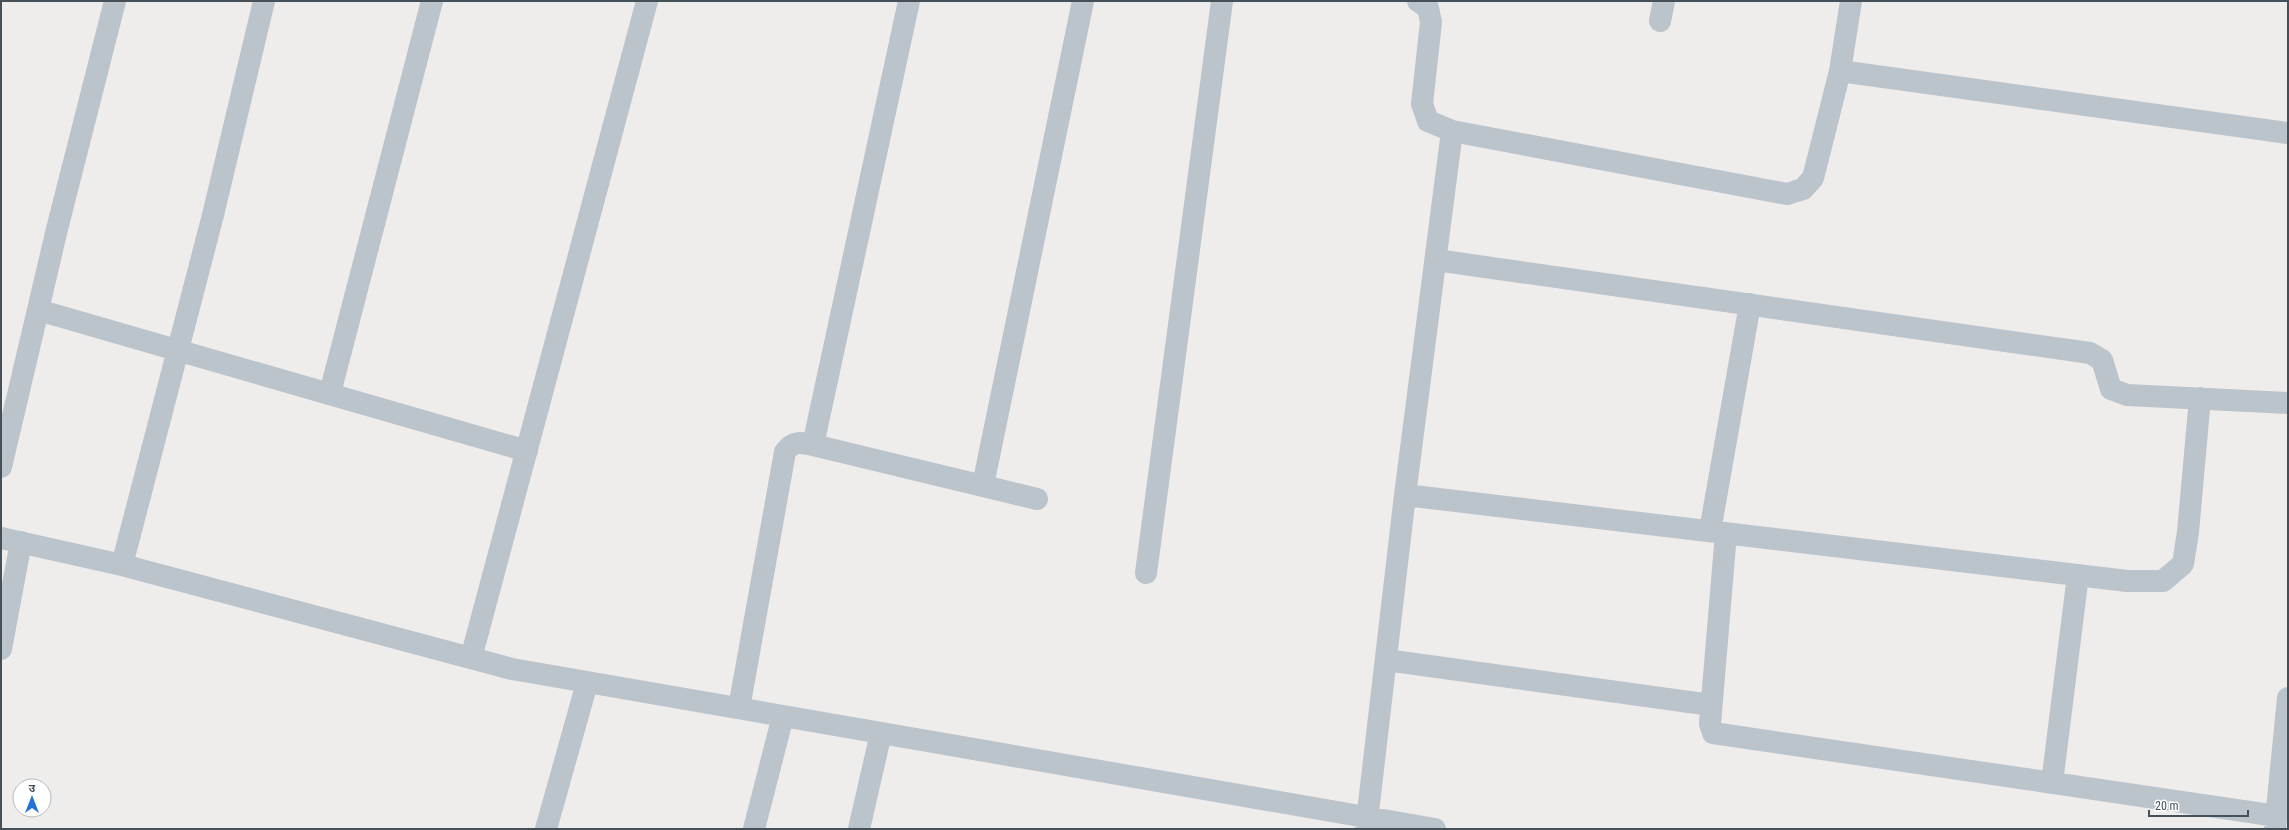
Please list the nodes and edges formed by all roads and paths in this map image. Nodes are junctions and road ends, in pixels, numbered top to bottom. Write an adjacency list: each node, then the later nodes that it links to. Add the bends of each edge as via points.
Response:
1 (115, 1): 15 (street)
2 (264, 1): 16 (street)
3 (432, 1): 17 (street)
4 (647, 1): 21 (street)
5 (909, 1): 20 (street)
6 (1083, 1): 23 (street)
7 (1222, 1): 29 (street)
8 (1851, 1): 10 (street)
9 (1429, 3): 11 (street, via 1431,22 1422,104 1428,122)
10 (1840, 71): 11 (street, via 1813,178 1803,189 1787,194); 12 (street)
11 (1452, 131): 13 (street)
12 (2288, 133)
13 (1436, 260): 14 (street); 24 (street)
14 (1750, 304): 18 (street, via 2090,353 2102,360 2111,389 2127,395); 26 (street)
15 (38, 310): 16 (street); 22 (street)
16 (178, 349): 17 (street); 28 (street)
17 (330, 394): 21 (street)
18 (2200, 398): 19 (street); 30 (street, via 2183,564 2163,581 2127,581)
19 (2288, 403)
20 (813, 445): 23 (street); 37 (street, via 798,442 790,445 785,452)
21 (527, 451): 32 (street)
22 (1, 467)
23 (983, 485): 25 (street)
24 (1405, 495): 26 (street); 33 (street)
25 (1037, 499)
26 (1718, 532): 30 (street); 36 (street)
27 (11, 540): 28 (street); 31 (street)
28 (122, 565): 32 (street)
29 (1146, 574)
30 (2078, 575): 40 (street)
31 (1, 649)
32 (471, 658): 34 (street, via 512,669)
33 (1386, 660): 36 (street); 42 (street)
34 (588, 682): 37 (street); 43 (street)
35 (2288, 698): 41 (street)
36 (1711, 704): 40 (street, via 1710,724 1713,733)
37 (739, 708): 38 (street)
38 (783, 716): 39 (street); 44 (street)
39 (881, 733): 42 (street); 45 (street)
40 (2052, 783): 41 (street)
41 (2276, 822)
42 (1367, 823): 46 (street)
43 (546, 829)
44 (754, 829)
45 (859, 829)
46 (1435, 829)

